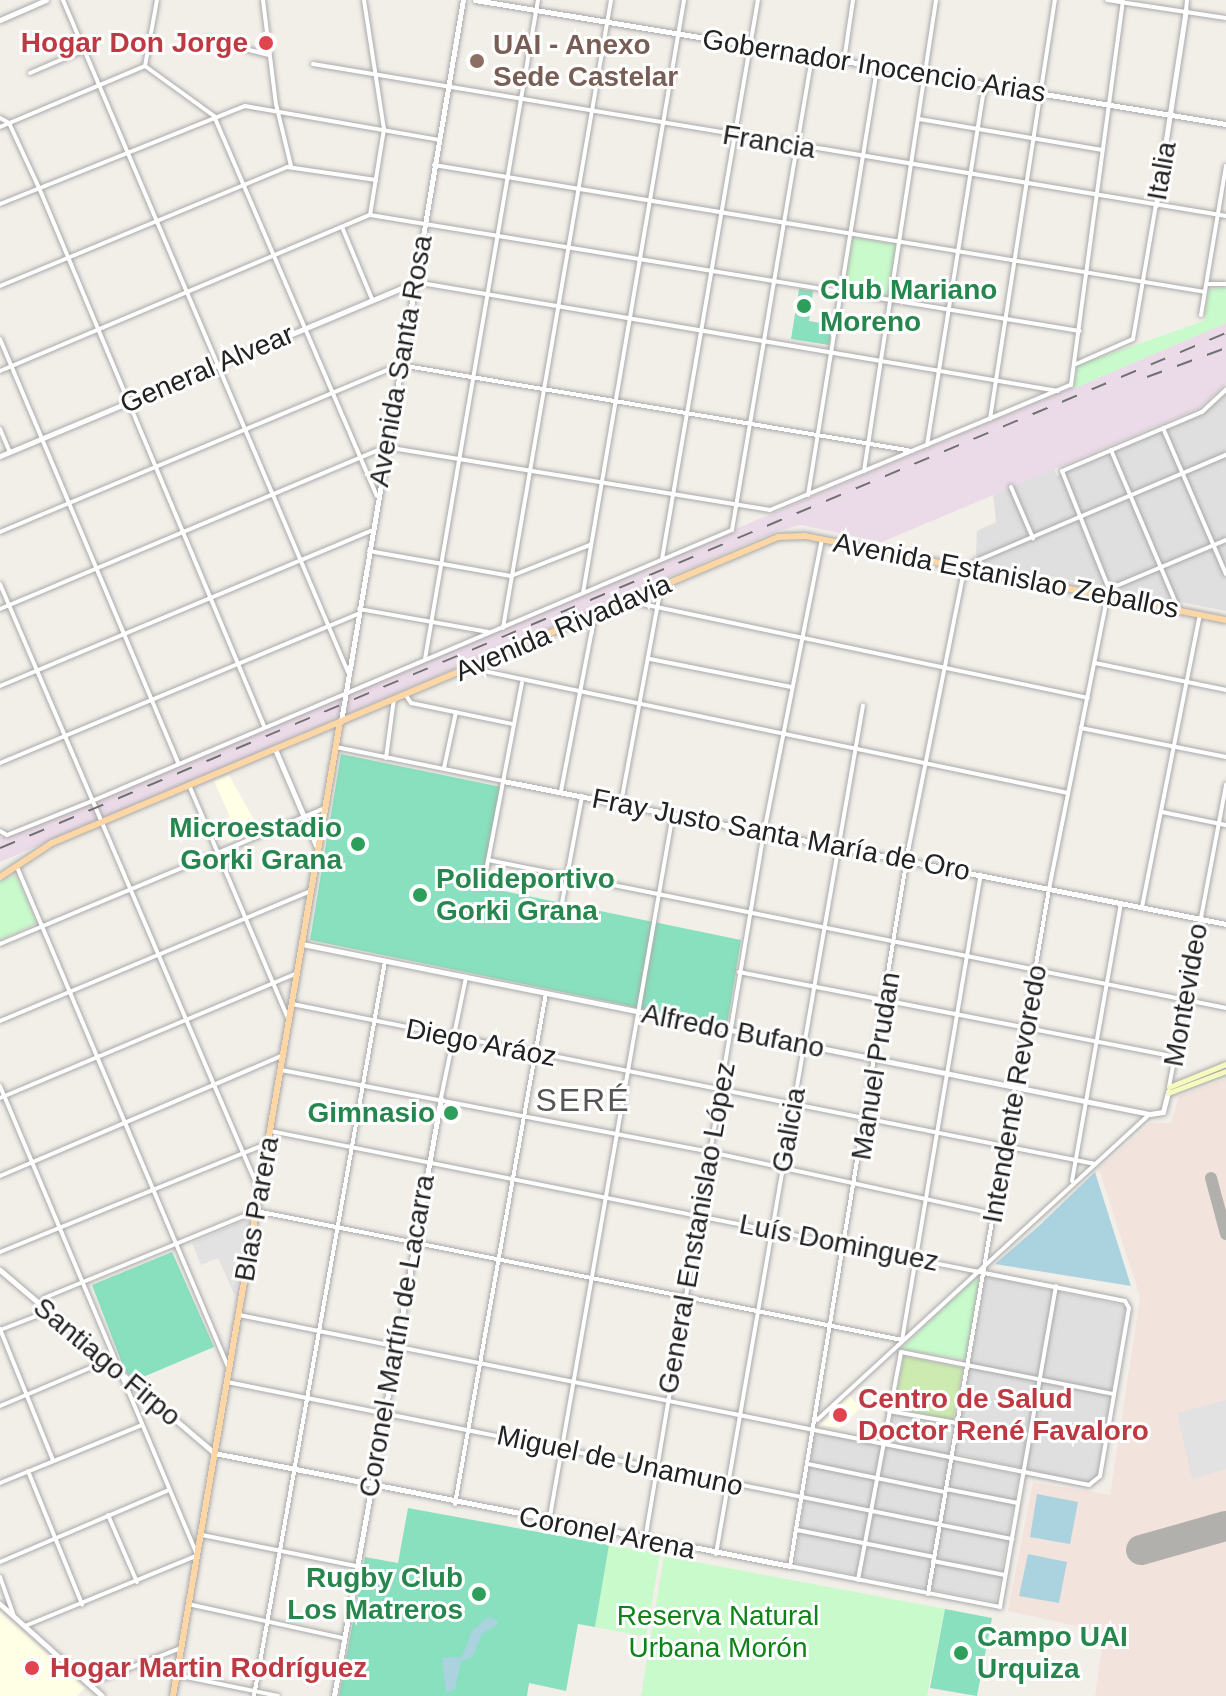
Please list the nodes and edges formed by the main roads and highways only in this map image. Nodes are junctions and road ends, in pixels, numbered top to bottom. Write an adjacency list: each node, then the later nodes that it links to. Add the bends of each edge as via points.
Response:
1 (786, 535): 2 (main road, Avenida Estanislao Zeballos, via 1109,593); 3 (main road, Avenida Rivadavia)
2 (1226, 620)
3 (340, 722): 4 (main road, Avenida Rivadavia, via 52,843); 7 (main road, Blas Parera)
4 (0, 877)
5 (1226, 1064): 6 (main road, via 1169,1090)
6 (1226, 1071)
7 (173, 1696)

